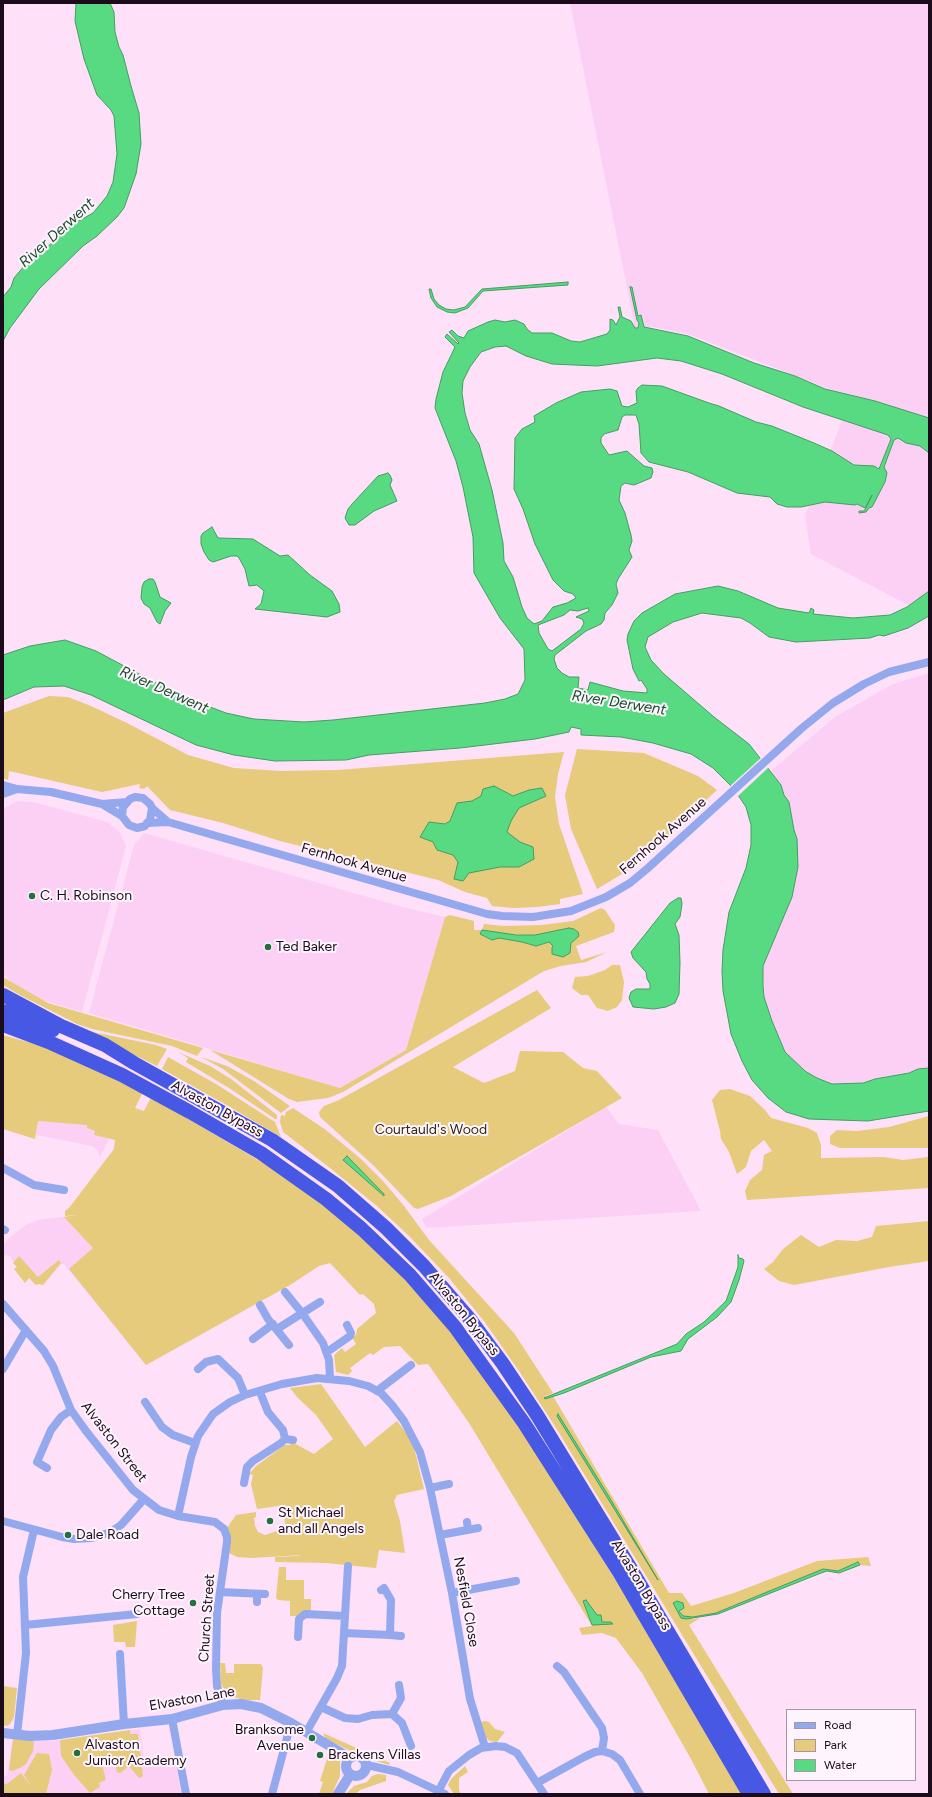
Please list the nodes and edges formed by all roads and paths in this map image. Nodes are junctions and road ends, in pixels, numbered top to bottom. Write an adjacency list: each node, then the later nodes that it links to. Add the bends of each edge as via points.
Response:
1 (929, 662): 9 (street, Fernhook Avenue, via 889,672 864,684 822,711 648,868 619,890 577,909 533,917 487,914)
2 (3, 785): 3 (street, Fernhook Avenue)
3 (17, 789): 4 (street, Fernhook Avenue); 6 (street, Fernhook Avenue, via 51,792)
4 (3, 794)
5 (127, 802): 6 (street, Fernhook Avenue); 7 (street, Fernhook Avenue, via 135,797 143,798); 8 (street, via 123,807)
6 (102, 804): 8 (street, Fernhook Avenue)
7 (152, 808): 9 (street, Fernhook Avenue); 10 (street, via 152,815)
8 (122, 816): 10 (street, Fernhook Avenue, via 127,824 133,827 141,828)
9 (168, 822): 10 (street, Fernhook Avenue)
10 (147, 823)
11 (3, 995): 14 (highway, Alvaston Bypass, via 61,1026 105,1045)
12 (3, 1012): 14 (highway)
13 (3, 1026): 87 (highway, Alvaston Bypass, via 51,1043 122,1075 261,1153 326,1199 410,1275 455,1327 524,1423 615,1566)
14 (134, 1063): 88 (highway, Alvaston Bypass, via 235,1118 338,1186 381,1223 441,1284 503,1364 537,1415)
15 (3, 1168): 16 (street, via 49,1191)
16 (64, 1190)
17 (285, 1292): 21 (street)
18 (320, 1302): 21 (street)
19 (3, 1304): 24 (street, Alvaston Street)
20 (260, 1305): 23 (street)
21 (306, 1311): 23 (street); 27 (street)
22 (347, 1325): 27 (street, via 351,1332 350,1336)
23 (275, 1327): 25 (street); 26 (street)
24 (26, 1330): 29 (street); 36 (street, Alvaston Street, via 53,1366)
25 (253, 1339)
26 (289, 1345)
27 (327, 1352): 31 (street)
28 (411, 1365): 32 (street)
29 (3, 1369)
30 (198, 1369): 34 (street, via 206,1362 218,1359 238,1378)
31 (330, 1378): 32 (street); 33 (street, via 305,1379)
32 (377, 1390): 41 (street, Nesfield Close, via 408,1427 417,1444)
33 (260, 1392): 34 (street); 39 (street, via 268,1412 289,1439 252,1461 247,1467)
34 (246, 1395): 37 (street, via 213,1414)
35 (145, 1402): 37 (street, via 162,1427)
36 (71, 1410): 38 (street, via 61,1417 51,1430 37,1462); 42 (street, Alvaston Street, via 124,1479)
37 (195, 1443): 43 (street)
38 (47, 1468)
39 (244, 1483)
40 (449, 1484): 41 (street)
41 (430, 1488): 48 (street, Nesfield Close)
42 (144, 1499): 43 (street, Alvaston Street, via 159,1510); 46 (street, via 121,1525 111,1532 98,1536 85,1539 69,1538)
43 (178, 1516): 47 (street, Alvaston Street, via 215,1522)
44 (3, 1521): 46 (street)
45 (478, 1528): 48 (street, via 468,1526)
46 (34, 1530): 57 (street, via 24,1577)
47 (225, 1532): 52 (street, Church Street, via 227,1542)
48 (440, 1535): 53 (street, Nesfield Close)
49 (348, 1566): 56 (street)
50 (516, 1581): 53 (street)
51 (381, 1590): 59 (street, via 384,1588 391,1600)
52 (220, 1592): 54 (street); 65 (street, Church Street, via 216,1669 217,1686)
53 (452, 1593): 75 (street, Nesfield Close, via 470,1699)
54 (260, 1597)
55 (138, 1614): 57 (street)
56 (345, 1616): 58 (street); 61 (street, via 305,1614 299,1619)
57 (25, 1625): 73 (street, via 26,1653)
58 (344, 1633): 59 (street); 66 (street, via 340,1671)
59 (390, 1636): 60 (street)
60 (401, 1636)
61 (298, 1638)
62 (120, 1654): 70 (street)
63 (557, 1666): 76 (street, via 564,1672 602,1728)
64 (399, 1685): 67 (street, via 401,1698)
65 (224, 1705): 68 (street, Elvaston Lane); 69 (street, Elvaston Lane, via 241,1704 261,1708)
66 (321, 1707): 67 (street, via 345,1718 358,1719); 71 (street)
67 (392, 1714): 74 (street, via 402,1723)
68 (172, 1719): 70 (street, Elvaston Lane); 82 (street)
69 (291, 1723): 71 (street, Elvaston Lane); 83 (street)
70 (124, 1724): 73 (street, Elvaston Lane, via 53,1735)
71 (307, 1731): 77 (street, Elvaston Lane)
72 (3, 1733): 73 (street, Elvaston Lane)
73 (17, 1734)
74 (412, 1746)
75 (485, 1747): 80 (street, via 505,1747 517,1753); 81 (street, via 474,1751 450,1772)
76 (602, 1751): 80 (street, via 594,1752); 86 (street, via 609,1752 620,1760)
77 (350, 1758): 78 (street, via 361,1757); 79 (street, via 346,1767)
78 (367, 1765): 79 (street, via 361,1775); 81 (street, via 398,1772)
79 (350, 1775): 84 (street)
80 (537, 1783): 85 (street)
81 (442, 1792)
82 (186, 1794)
83 (272, 1794)
84 (338, 1794)
85 (544, 1794)
86 (640, 1794)
87 (749, 1794)
88 (764, 1794)

